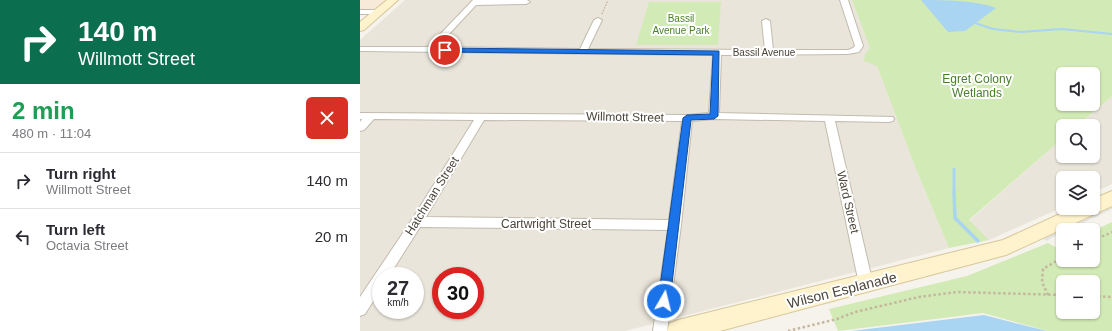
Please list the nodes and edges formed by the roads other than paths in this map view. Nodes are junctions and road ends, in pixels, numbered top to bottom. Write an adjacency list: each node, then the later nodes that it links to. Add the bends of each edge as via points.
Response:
1 (393, 0): 6 (street)
2 (844, 0): 14 (street, Bassil Avenue, via 859,46 856,50)
3 (476, 1): 4 (street); 11 (street)
4 (526, 2)
5 (360, 12): 6 (street)
6 (379, 12): 9 (street)
7 (598, 20): 12 (street)
8 (766, 21): 14 (street)
9 (360, 28)
10 (360, 49): 11 (street, Bassil Avenue)
11 (430, 50): 12 (street, Bassil Avenue)
12 (583, 51): 13 (street, Bassil Avenue)
13 (717, 52): 14 (street, Bassil Avenue); 18 (street)
14 (769, 52)
15 (360, 116): 16 (street, Willmott Street)
16 (371, 116): 17 (street, Willmott Street); 22 (street)
17 (482, 116): 19 (street, Willmott Street); 26 (street, Hatchman Street)
18 (714, 116): 19 (street, Willmott Street); 20 (street, Willmott Street)
19 (687, 118): 27 (street)
20 (830, 119): 21 (street, Willmott Street); 29 (street, Ward Street)
21 (889, 119)
22 (360, 128)
23 (1112, 198): 24 (street)
24 (1100, 204)
25 (1075, 215): 29 (street, Wilson Esplanade, via 1006,247)
26 (416, 222): 27 (street, Cartwright Street); 28 (street, Hatchman Street)
27 (675, 225): 32 (street)
28 (387, 267)
29 (866, 284): 33 (street, Wilson Esplanade)
30 (372, 290): 31 (street, Hatchman Street)
31 (360, 309)
32 (660, 331)
33 (678, 331)

